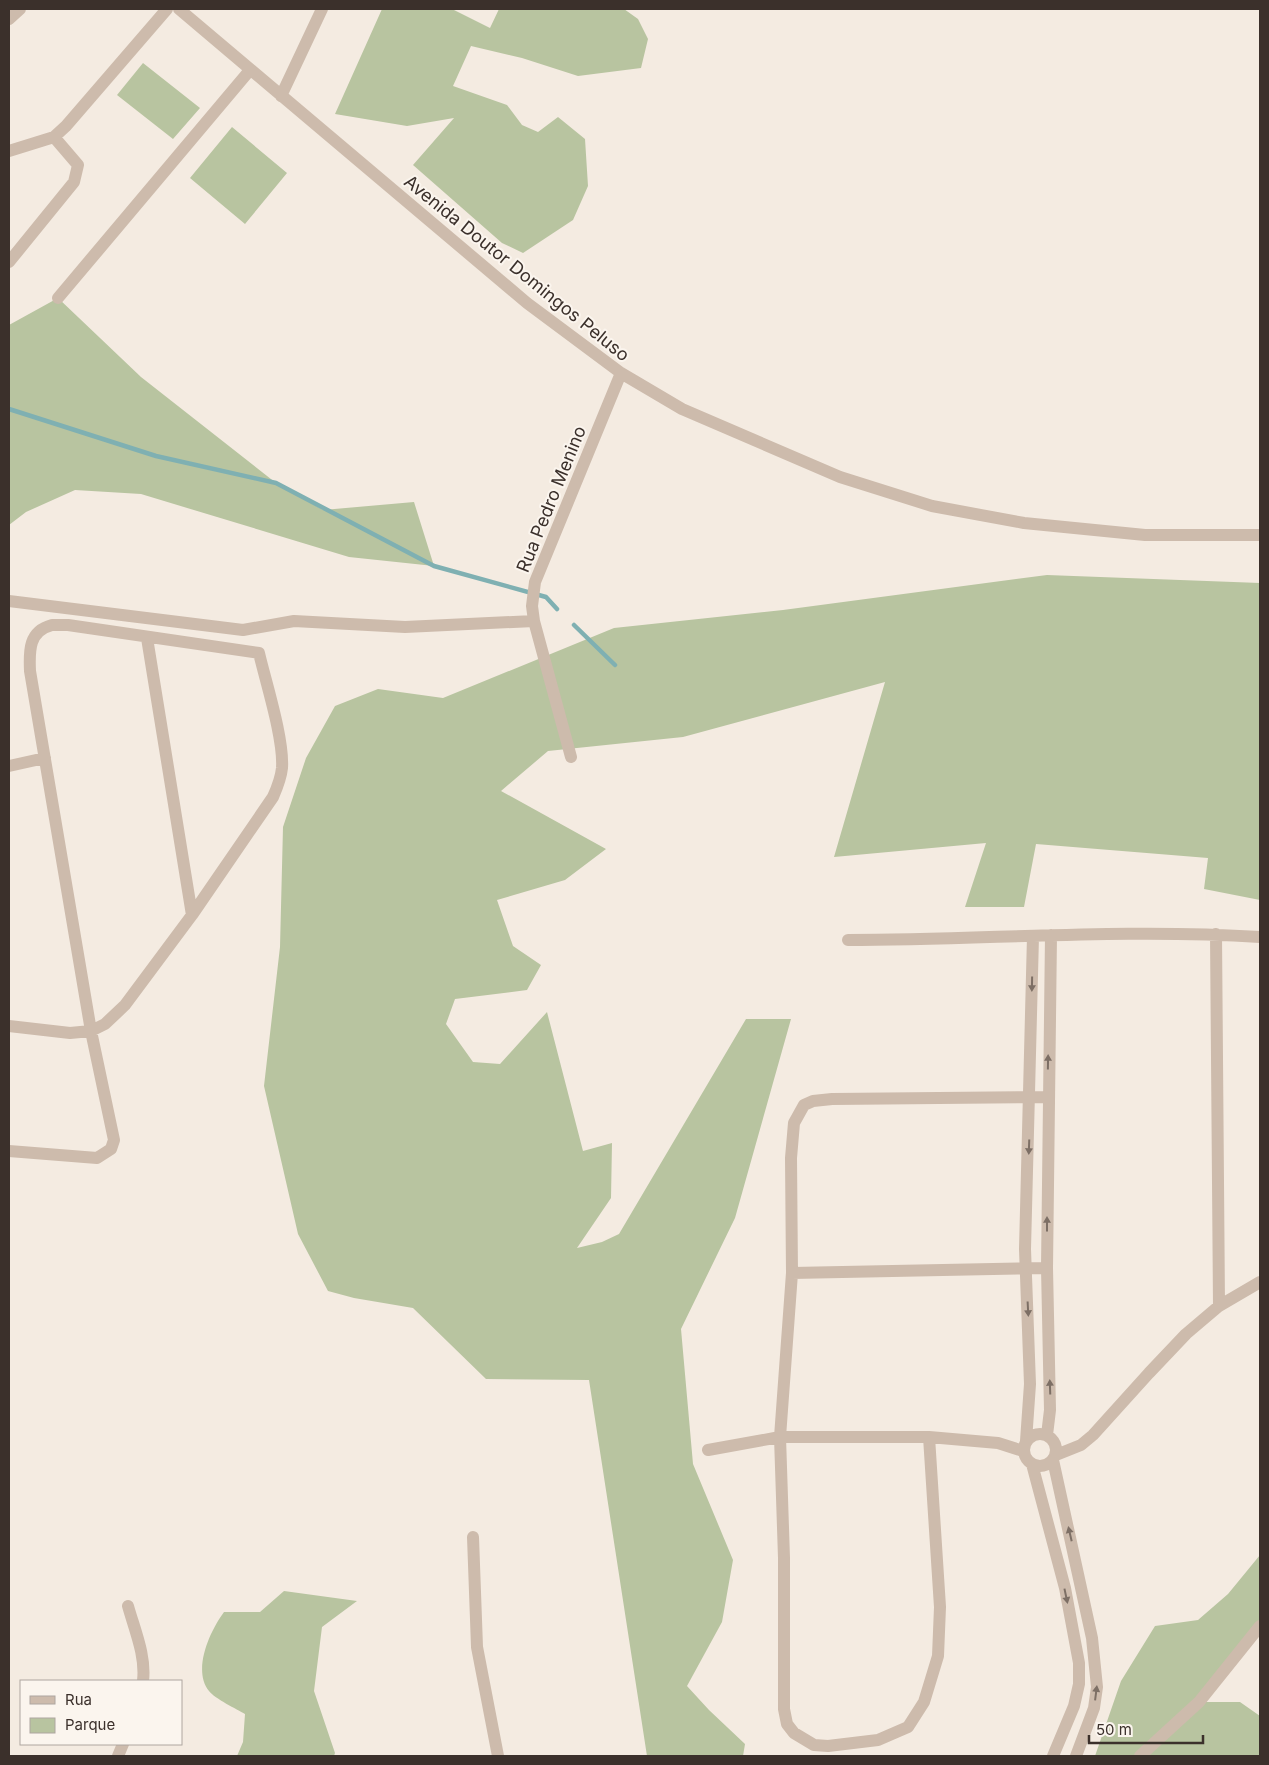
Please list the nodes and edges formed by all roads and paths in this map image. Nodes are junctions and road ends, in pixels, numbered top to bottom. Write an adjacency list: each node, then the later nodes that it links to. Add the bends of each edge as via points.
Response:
1 (20, 9): 5 (street)
2 (167, 9): 8 (street)
3 (179, 9): 6 (street, Avenida Doutor Domingos Peluso)
4 (322, 9): 7 (street)
5 (9, 19)
6 (250, 70): 7 (street, Avenida Doutor Domingos Peluso); 11 (street)
7 (282, 96): 12 (street, Avenida Doutor Domingos Peluso, via 527,302)
8 (54, 137): 9 (street); 10 (street, via 78,165 74,182)
9 (9, 151)
10 (9, 262)
11 (58, 298)
12 (621, 373): 13 (street, Avenida Doutor Domingos Peluso, via 682,409 840,477 932,506 1024,524 1145,535); 15 (street, Rua Pedro Menino, via 535,582)
13 (1260, 536)
14 (9, 602): 16 (street)
15 (534, 621): 16 (street, via 405,626 294,621); 19 (street, Rua Pedro Menino)
16 (256, 629): 18 (street)
17 (147, 638): 18 (street); 20 (street, via 68,625 52,625 36,633 30,642 30,671); 22 (street)
18 (259, 653): 22 (street, via 281,748 279,784)
19 (571, 757)
20 (45, 758): 21 (street); 29 (street)
21 (9, 766)
22 (192, 915): 29 (street, via 125,1005 106,1024)
23 (1216, 934): 24 (street); 26 (street); 37 (street)
24 (1051, 935): 25 (street); 31 (street, one-way to 24)
25 (1033, 936): 27 (street); 30 (street, one-way to 30)
26 (1260, 937)
27 (848, 940)
28 (9, 1026): 29 (street, via 70,1033)
29 (91, 1031): 32 (street, via 113,1131 111,1148 97,1158 85,1159)
30 (1031, 1097): 31 (street); 34 (street, one-way to 34); 35 (street, via 832,1099 804,1105 794,1123 791,1139)
31 (1047, 1097): 33 (street, one-way to 31)
32 (9, 1152)
33 (1047, 1268): 34 (street); 38 (street, one-way to 33, via 1050,1410)
34 (1026, 1270): 35 (street); 41 (street, one-way to 41, via 1030,1384)
35 (792, 1273): 39 (street)
36 (1260, 1282): 37 (street)
37 (1219, 1306): 43 (street, via 1149,1373 1093,1435 1081,1445)
38 (1046, 1435): 41 (street, via 1036,1434); 43 (street, via 1054,1441)
39 (780, 1437): 40 (street); 40 (street, via 784,1710 787,1724 794,1733 814,1744 828,1746 878,1740 908,1727 924,1702 938,1656 940,1607); 42 (street)
40 (928, 1437): 41 (street)
41 (1025, 1446): 44 (street, via 1027,1461)
42 (708, 1450)
43 (1054, 1458): 44 (street, via 1043,1466); 51 (street, one-way to 43, via 1094,1708 1098,1687 1092,1638)
44 (1032, 1464): 50 (street, one-way to 50, via 1065,1588 1078,1663 1079,1684 1074,1706)
45 (473, 1537): 49 (street, via 477,1647)
46 (128, 1606): 48 (street, via 141,1649)
47 (1260, 1626): 52 (street, via 1199,1702)
48 (142, 1680)
49 (498, 1756)
50 (1053, 1756)
51 (1076, 1756)
52 (1140, 1756)

